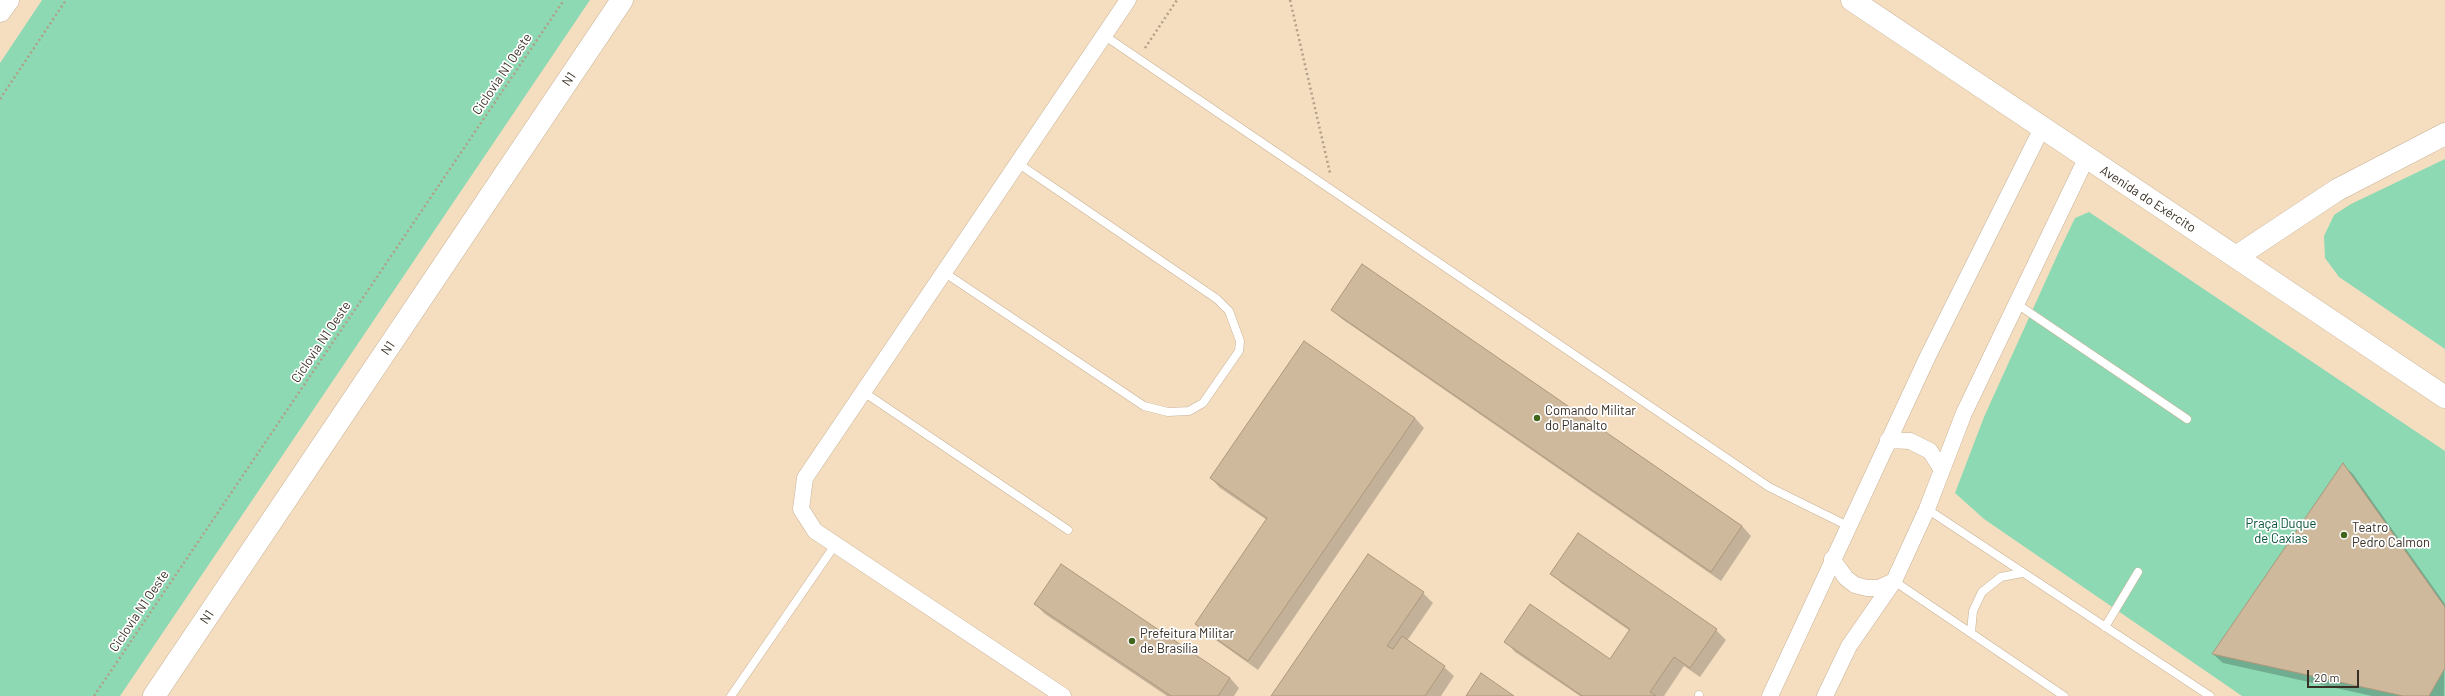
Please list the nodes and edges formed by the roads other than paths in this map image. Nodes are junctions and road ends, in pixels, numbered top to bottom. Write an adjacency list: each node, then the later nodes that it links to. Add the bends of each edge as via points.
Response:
1 (8, 0): 5 (main road)
2 (622, 0): 30 (main road, N1)
3 (1128, 0): 6 (street)
4 (1852, 0): 7 (main road, Avenida do Exército)
5 (0, 12)
6 (1105, 36): 10 (street); 20 (lane, via 1769,487)
7 (2042, 128): 9 (main road, Avenida do Exército); 17 (street)
8 (2445, 134): 11 (main road, via 2338,190)
9 (2086, 159): 11 (main road, Avenida do Exército); 13 (street)
10 (1019, 164): 12 (street); 12 (lane, via 1217,299 1229,310 1240,341 1239,351 1203,403 1189,410 1168,412 1144,406)
11 (2236, 256): 15 (main road, Avenida do Exército)
12 (945, 273): 14 (street)
13 (2017, 304): 16 (lane); 18 (street, via 1964,413)
14 (865, 393): 21 (lane); 22 (street, via 806,478 801,509 815,531)
15 (2445, 397)
16 (2187, 419)
17 (1888, 440): 18 (street, via 1910,441 1930,451); 20 (street)
18 (1942, 470): 19 (street)
19 (1927, 510): 25 (lane); 26 (street)
20 (1848, 526): 23 (street)
21 (1068, 530)
22 (835, 545): 31 (lane); 32 (street)
23 (1832, 559): 26 (street, via 1846,578 1855,585 1879,588); 29 (street)
24 (2138, 572): 27 (lane)
25 (2022, 573): 27 (lane); 28 (lane, via 2001,577 1982,592 1973,611)
26 (1894, 581): 28 (lane); 35 (street, via 1849,646)
27 (2105, 627): 37 (lane)
28 (1971, 632): 36 (lane)
29 (1778, 680): 33 (street); 34 (street)
30 (154, 696)
31 (731, 696)
32 (1063, 696)
33 (1770, 696)
34 (1774, 696)
35 (1825, 696)
36 (2064, 696)
37 (2210, 696)

